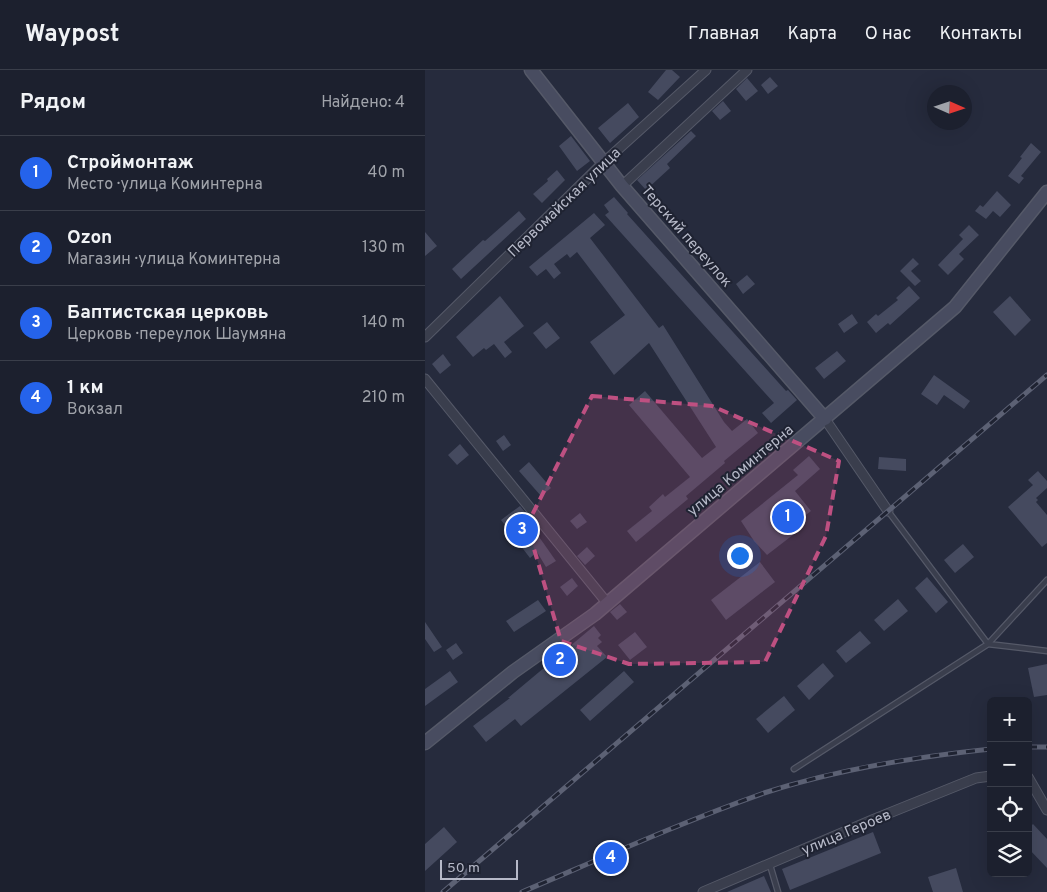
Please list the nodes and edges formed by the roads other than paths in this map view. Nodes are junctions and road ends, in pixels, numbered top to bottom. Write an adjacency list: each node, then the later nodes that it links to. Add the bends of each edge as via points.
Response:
1 (531, 70): 4 (street, Терский переулок)
2 (706, 70): 4 (street, Первомайская улица)
3 (747, 70): 5 (street, Первомайская улица)
4 (603, 163): 5 (street, Терский переулок); 7 (street, Первомайская улица)
5 (622, 186): 9 (street, Терский переулок)
6 (1047, 192): 9 (street, улица Коминтерна, via 955,306)
7 (425, 337)
8 (425, 379): 12 (street)
9 (825, 419): 10 (street); 12 (street, улица Коминтерна)
10 (888, 511): 13 (lane)
11 (1047, 580): 13 (lane)
12 (608, 604): 15 (street, улица Коминтерна, via 513,672)
13 (988, 644): 14 (lane); 16 (lane)
14 (1047, 651)
15 (425, 743)
16 (794, 769)
17 (987, 777): 20 (street, улица Героев, via 976,778 872,820)
18 (1032, 784): 19 (street)
19 (1047, 810)
20 (770, 865): 21 (street, улица Героев); 22 (lane)
21 (703, 892)
22 (778, 892)

